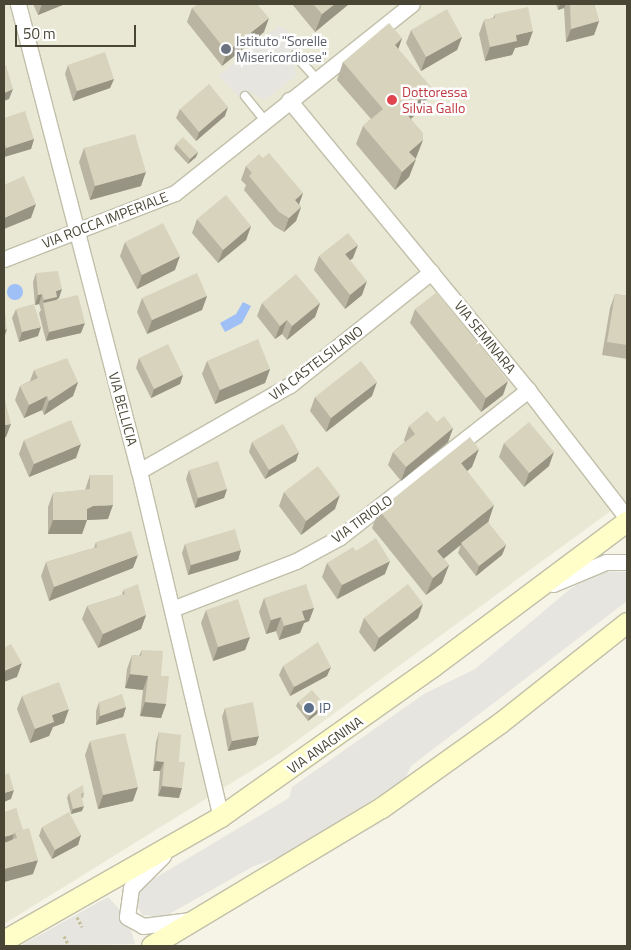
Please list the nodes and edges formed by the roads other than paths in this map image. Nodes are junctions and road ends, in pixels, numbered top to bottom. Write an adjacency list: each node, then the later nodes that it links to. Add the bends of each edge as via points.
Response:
1 (18, 4): 8 (street, VIA BELLICIA)
2 (412, 4): 4 (street, VIA ROCCA IMPERIALE)
3 (295, 55): 4 (lane)
4 (316, 78): 6 (street, VIA ROCCA IMPERIALE)
5 (245, 96): 7 (lane)
6 (289, 100): 7 (street, VIA ROCCA IMPERIALE); 10 (street, VIA SEMINARA)
7 (265, 120): 8 (street, VIA ROCCA IMPERIALE, via 175,193)
8 (77, 233): 9 (street, VIA ROCCA IMPERIALE); 12 (street, VIA BELLICIA)
9 (4, 259)
10 (431, 272): 11 (street, VIA SEMINARA); 12 (street, VIA CASTELSILANO, via 290,385)
11 (528, 390): 13 (street, VIA SEMINARA); 16 (street, VIA TIRIOLO, via 340,537 296,561)
12 (139, 471): 16 (street, VIA BELLICIA)
13 (627, 520): 15 (main road, VIA ANAGNINA)
14 (627, 562): 15 (street, via 606,562)
15 (531, 592): 20 (main road, VIA ANAGNINA, via 364,718)
16 (172, 609): 20 (street, VIA BELLICIA)
17 (627, 612): 19 (street)
18 (627, 624): 19 (main road)
19 (556, 680): 22 (main road, via 382,808)
20 (221, 816): 21 (main road, VIA ANAGNINA)
21 (181, 840): 22 (street, via 131,888 125,905 127,917 149,927); 23 (main road, VIA ANAGNINA)
22 (207, 916): 24 (main road)
23 (4, 941)
24 (152, 946)

